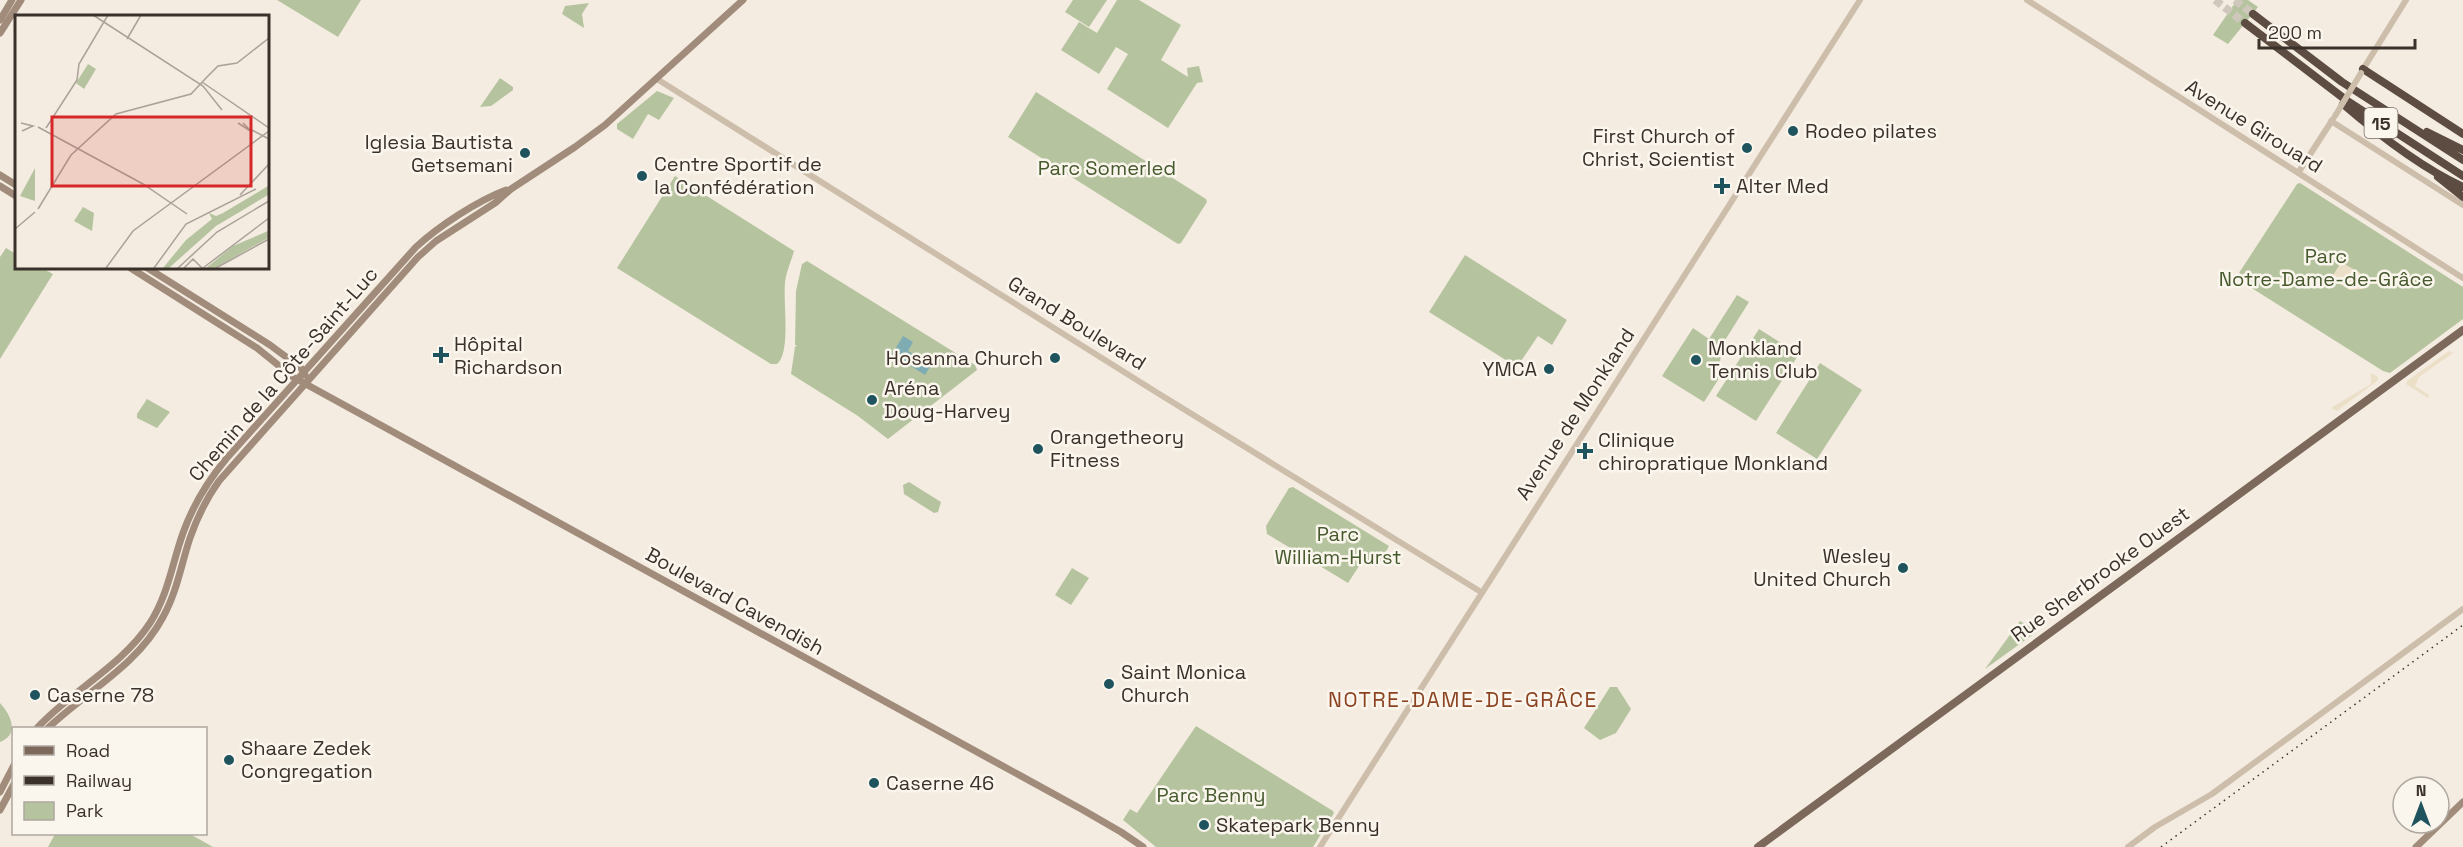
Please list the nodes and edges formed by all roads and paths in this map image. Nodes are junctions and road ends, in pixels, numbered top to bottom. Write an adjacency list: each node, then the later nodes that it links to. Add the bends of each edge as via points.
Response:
1 (12, 0): 8 (main road)
2 (21, 0): 10 (main road)
3 (743, 0): 13 (main road, Chemin de la Côte-Saint-Luc)
4 (1860, 0): 39 (street, Avenue de Monkland)
5 (2027, 0): 20 (street, Avenue Girouard)
6 (2406, 0): 12 (street)
7 (2253, 14): 14 (highway, 15)
8 (0, 20)
9 (2245, 23): 11 (highway, 15)
10 (0, 33)
11 (2301, 67): 19 (highway, via 2369,126); 22 (highway, 15)
12 (2362, 71): 15 (street, bridge); 16 (highway)
13 (657, 79): 26 (main road, Chemin de la Côte-Saint-Luc, via 586,140); 39 (street, Grand Boulevard)
14 (2396, 118): 17 (highway); 18 (highway, 15)
15 (2333, 119): 20 (street); 29 (street)
16 (2463, 134)
17 (2463, 150)
18 (2463, 160)
19 (2419, 162): 25 (highway); 28 (highway)
20 (2298, 173): 32 (street, Avenue Girouard)
21 (0, 175): 23 (main road)
22 (2463, 176)
23 (15, 184)
24 (0, 186): 27 (main road)
25 (2463, 187)
26 (511, 189): 34 (main road, Chemin de la Côte-Saint-Luc, via 491,196 421,243); 36 (main road, Chemin de la Côte-Saint-Luc, via 425,250)
27 (15, 195)
28 (2463, 197)
29 (2463, 205)
30 (131, 268): 35 (main road, Boulevard Cavendish, via 257,348)
31 (148, 268): 34 (main road, via 262,340)
32 (2463, 278)
33 (2463, 330): 50 (main road, Rue Sherbrooke Ouest)
34 (303, 372): 35 (main road, Chemin de la Côte-Saint-Luc); 36 (main road)
35 (297, 379): 36 (main road, Boulevard Cavendish); 37 (main road, Chemin de la Côte-Saint-Luc, via 213,475)
36 (308, 383): 38 (main road, Chemin de la Côte-Saint-Luc, via 223,475); 48 (main road, Boulevard Cavendish, via 1076,806)
37 (186, 525): 38 (street); 41 (main road, Chemin de la Côte-Saint-Luc, via 165,593 142,634 121,658)
38 (194, 528): 42 (main road, Chemin de la Côte-Saint-Luc, via 171,602 151,637 124,666)
39 (1481, 592): 49 (street, Avenue de Monkland)
40 (2463, 609): 51 (street, via 2212,794)
41 (39, 727)
42 (50, 727)
43 (12, 769): 45 (main road)
44 (12, 788): 47 (main road)
45 (0, 792)
46 (2463, 802): 52 (main road)
47 (0, 810)
48 (1143, 847)
49 (1320, 847)
50 (1758, 847)
51 (2128, 847)
52 (2416, 847)

